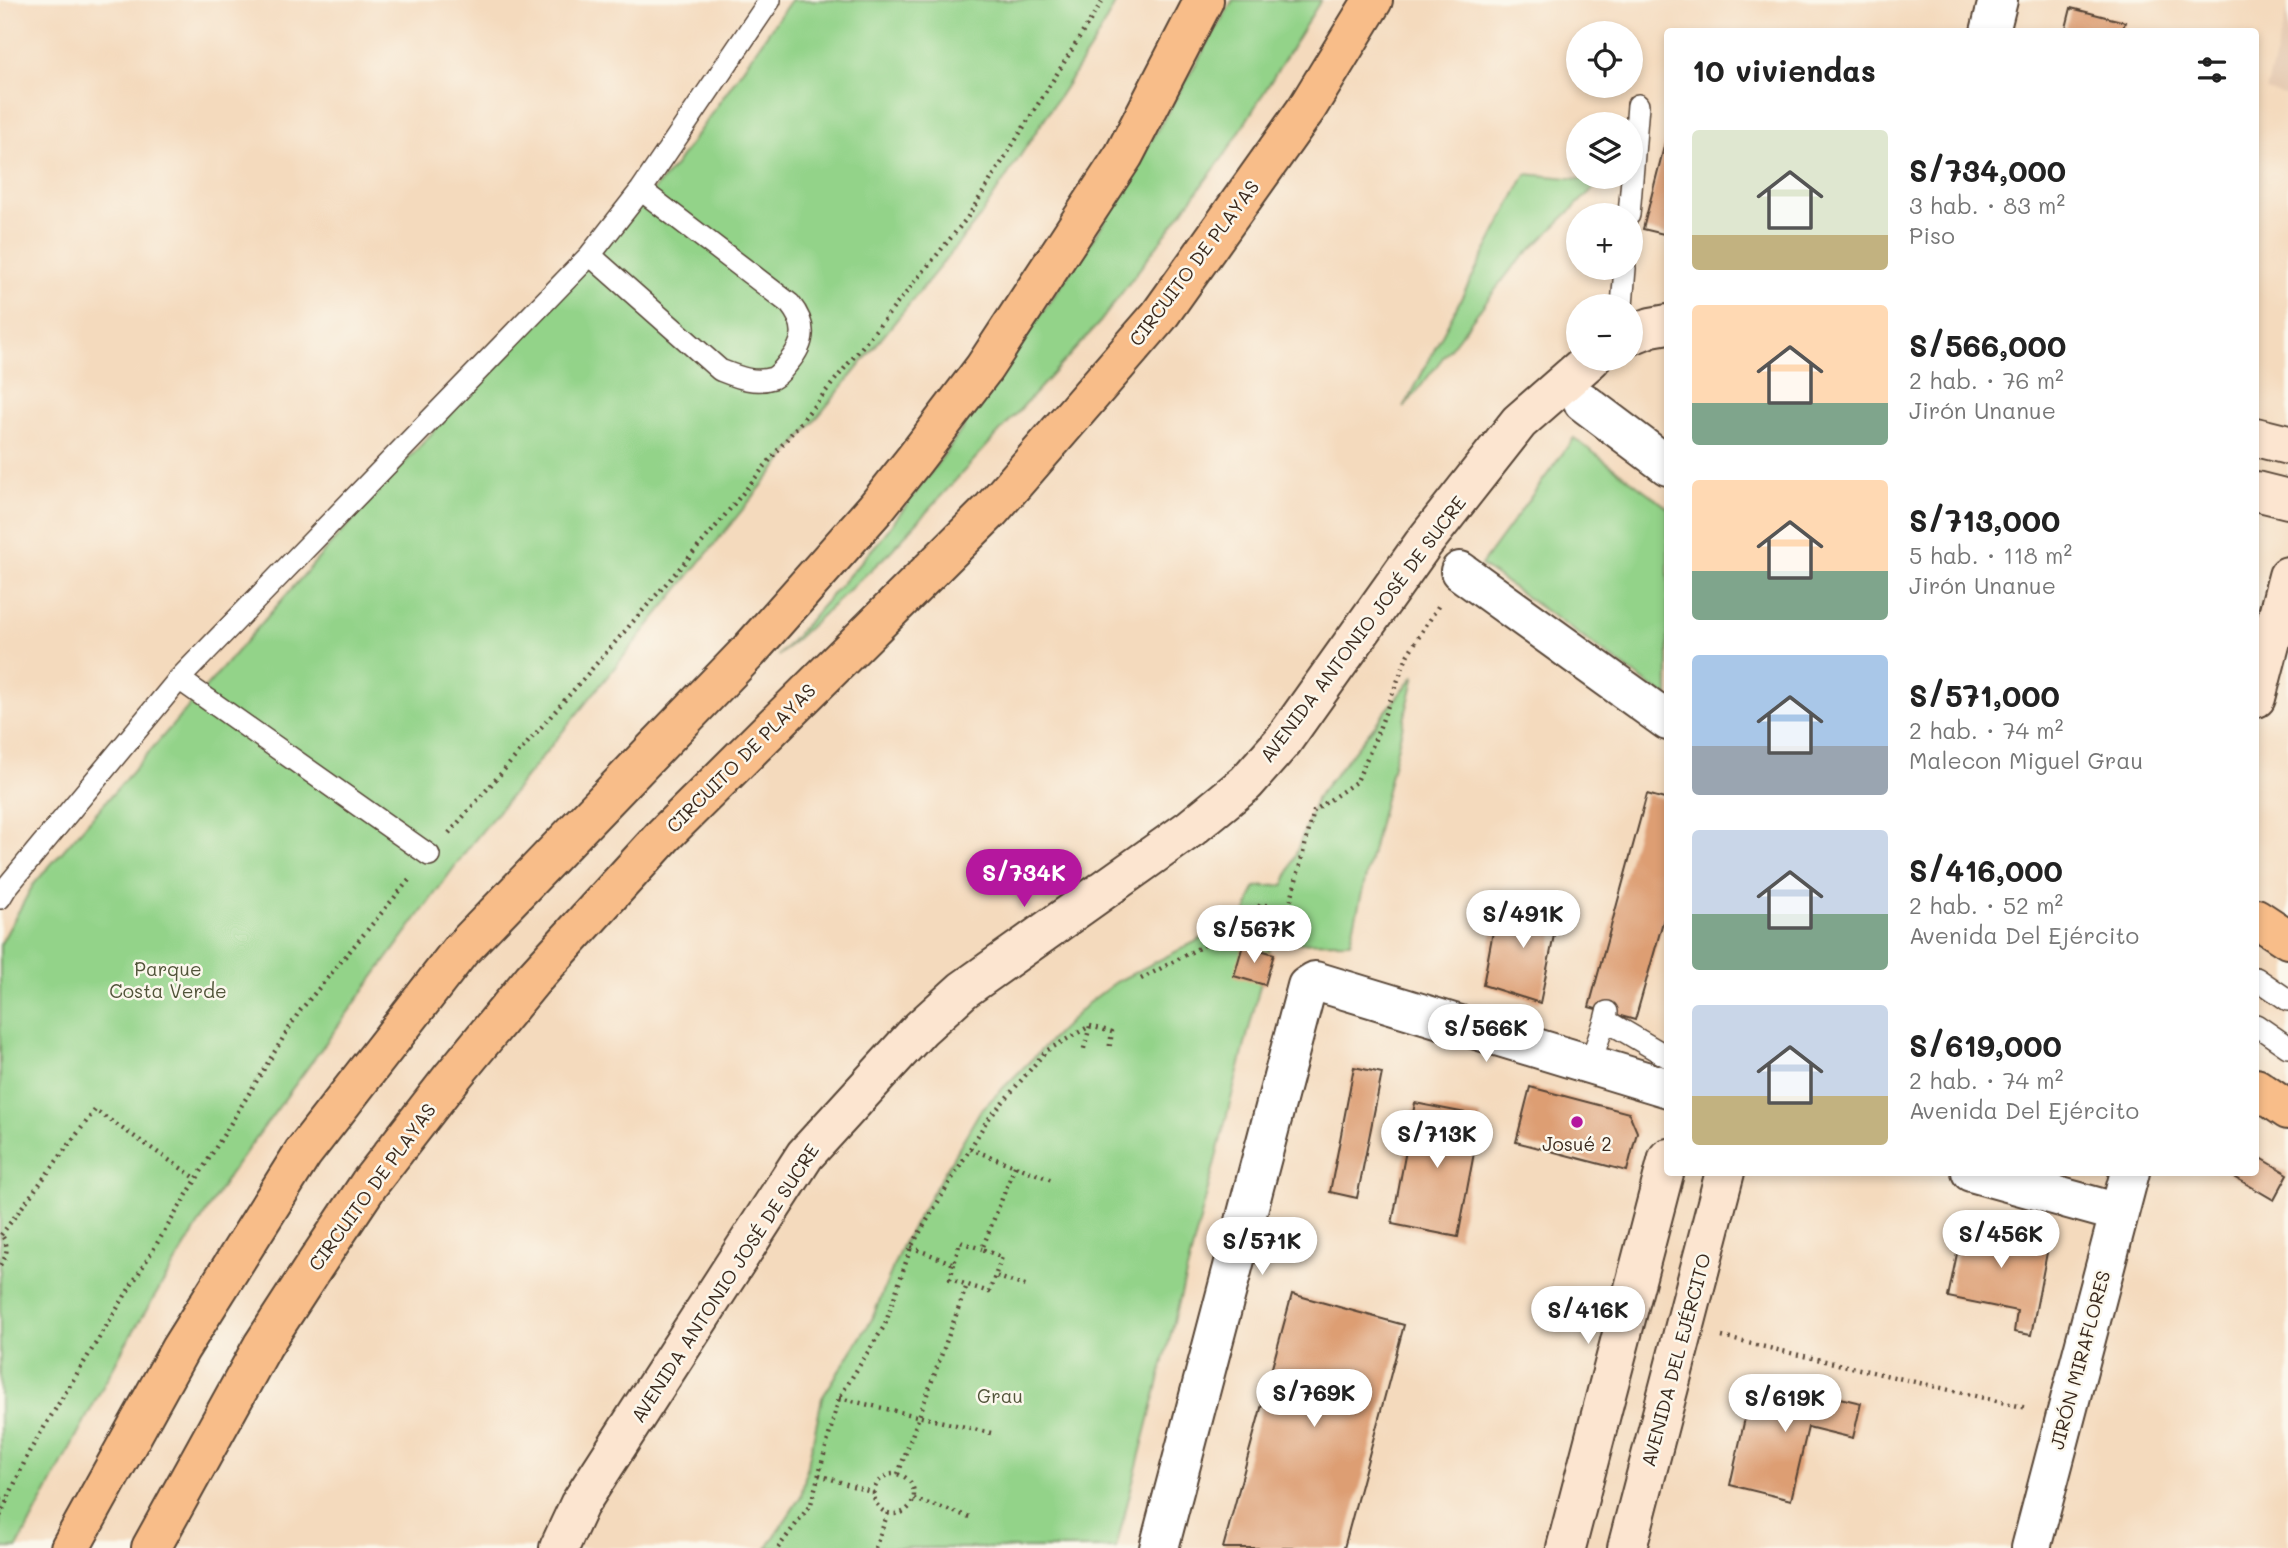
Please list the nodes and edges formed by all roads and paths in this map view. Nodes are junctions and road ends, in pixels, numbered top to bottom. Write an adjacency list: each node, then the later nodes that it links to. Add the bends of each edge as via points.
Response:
1 (770, 0): 8 (lane)
2 (1102, 0): 25 (path, via 967,218 712,531)
3 (1204, 0): 73 (main road, via 1124,155 984,368 914,460 750,651 460,951 303,1153 180,1349)
4 (1373, 0): 74 (main road, CIRCUITO DE PLAYAS, via 1307,108 1159,316 991,510 664,835 532,980 453,1076 369,1184 291,1301)
5 (1998, 0): 6 (street)
6 (1991, 28)
7 (1638, 105): 9 (lane)
8 (641, 190): 10 (lane); 10 (lane, via 790,304 800,316 803,330 791,360 776,377 761,380 744,380 720,370)
9 (1630, 203)
10 (590, 255): 22 (lane)
11 (1664, 325): 12 (main road)
12 (1643, 330)
13 (1577, 371): 75 (main road, AVENIDA ANTONIO JOSÉ DE SUCRE, via 1519,422 1423,544 1283,741 1246,783 1191,828 963,990 920,1029 805,1155 579,1505)
14 (1583, 402): 17 (street)
15 (2259, 438): 16 (main road)
16 (2288, 445)
17 (1664, 463)
18 (2259, 492): 19 (main road)
19 (2288, 499)
20 (1460, 571): 24 (street); 29 (path, via 1408,654 1357,781 1314,811 1287,911 1261,904 1247,922)
21 (2288, 576): 23 (main road)
22 (178, 679): 25 (lane); 26 (lane)
23 (2259, 687)
24 (1664, 718)
25 (429, 855): 48 (path, via 299,1012)
26 (0, 898)
27 (2259, 920): 28 (main road)
28 (2288, 939)
29 (1141, 979)
30 (2259, 980): 31 (lane)
31 (2288, 1000)
32 (1090, 1026): 35 (path, via 1112,1032); 36 (path); 42 (path, via 1046,1051 986,1122)
33 (2259, 1027): 34 (lane)
34 (2288, 1047)
35 (1109, 1050)
36 (1083, 1052)
37 (1664, 1054): 38 (lane, via 1606,1016)
38 (1590, 1064): 39 (street); 78 (street, via 1315,981 1307,986)
39 (1664, 1087)
40 (2259, 1090): 41 (main road)
41 (2288, 1110)
42 (970, 1149): 43 (path); 52 (path)
43 (1014, 1166): 49 (path); 53 (path)
44 (1664, 1173): 79 (main road)
45 (1723, 1176): 59 (main road, AVENIDA DEL EJÉRCITO)
46 (1985, 1176): 50 (street)
47 (2129, 1176): 50 (street, JIRÓN MIRAFLORES)
48 (197, 1179): 51 (path, via 96,1111); 69 (path, via 29,1452)
49 (1055, 1181)
50 (2119, 1213): 62 (street, JIRÓN MIRAFLORES)
51 (0, 1235): 55 (path, via 7,1250)
52 (911, 1247): 54 (path); 60 (path, via 885,1325)
53 (982, 1249): 54 (path, via 960,1242); 56 (path, via 1002,1256)
54 (954, 1264): 57 (path, via 950,1279)
55 (0, 1265)
56 (995, 1276): 57 (path, via 989,1292); 58 (path)
57 (967, 1285): 61 (path)
58 (1028, 1287)
59 (1685, 1328): 62 (path); 80 (main road, AVENIDA DEL EJÉRCITO)
60 (839, 1398): 61 (path); 65 (path)
61 (919, 1417): 63 (path); 64 (path)
62 (2065, 1417): 81 (street, JIRÓN MIRAFLORES)
63 (991, 1433)
64 (898, 1474): 66 (path, via 879,1480); 68 (path, via 913,1486)
65 (819, 1475): 66 (path); 76 (path, via 811,1504)
66 (874, 1493): 70 (path, via 878,1505)
67 (0, 1499): 69 (path)
68 (914, 1499): 70 (path, via 901,1514); 72 (path)
69 (7, 1502): 71 (path)
70 (888, 1513): 77 (path)
71 (0, 1516)
72 (970, 1517)
73 (70, 1548)
74 (152, 1548)
75 (559, 1548)
76 (778, 1548)
77 (875, 1548)
78 (1159, 1548)
79 (1566, 1548)
80 (1627, 1548)
81 (2031, 1548)

